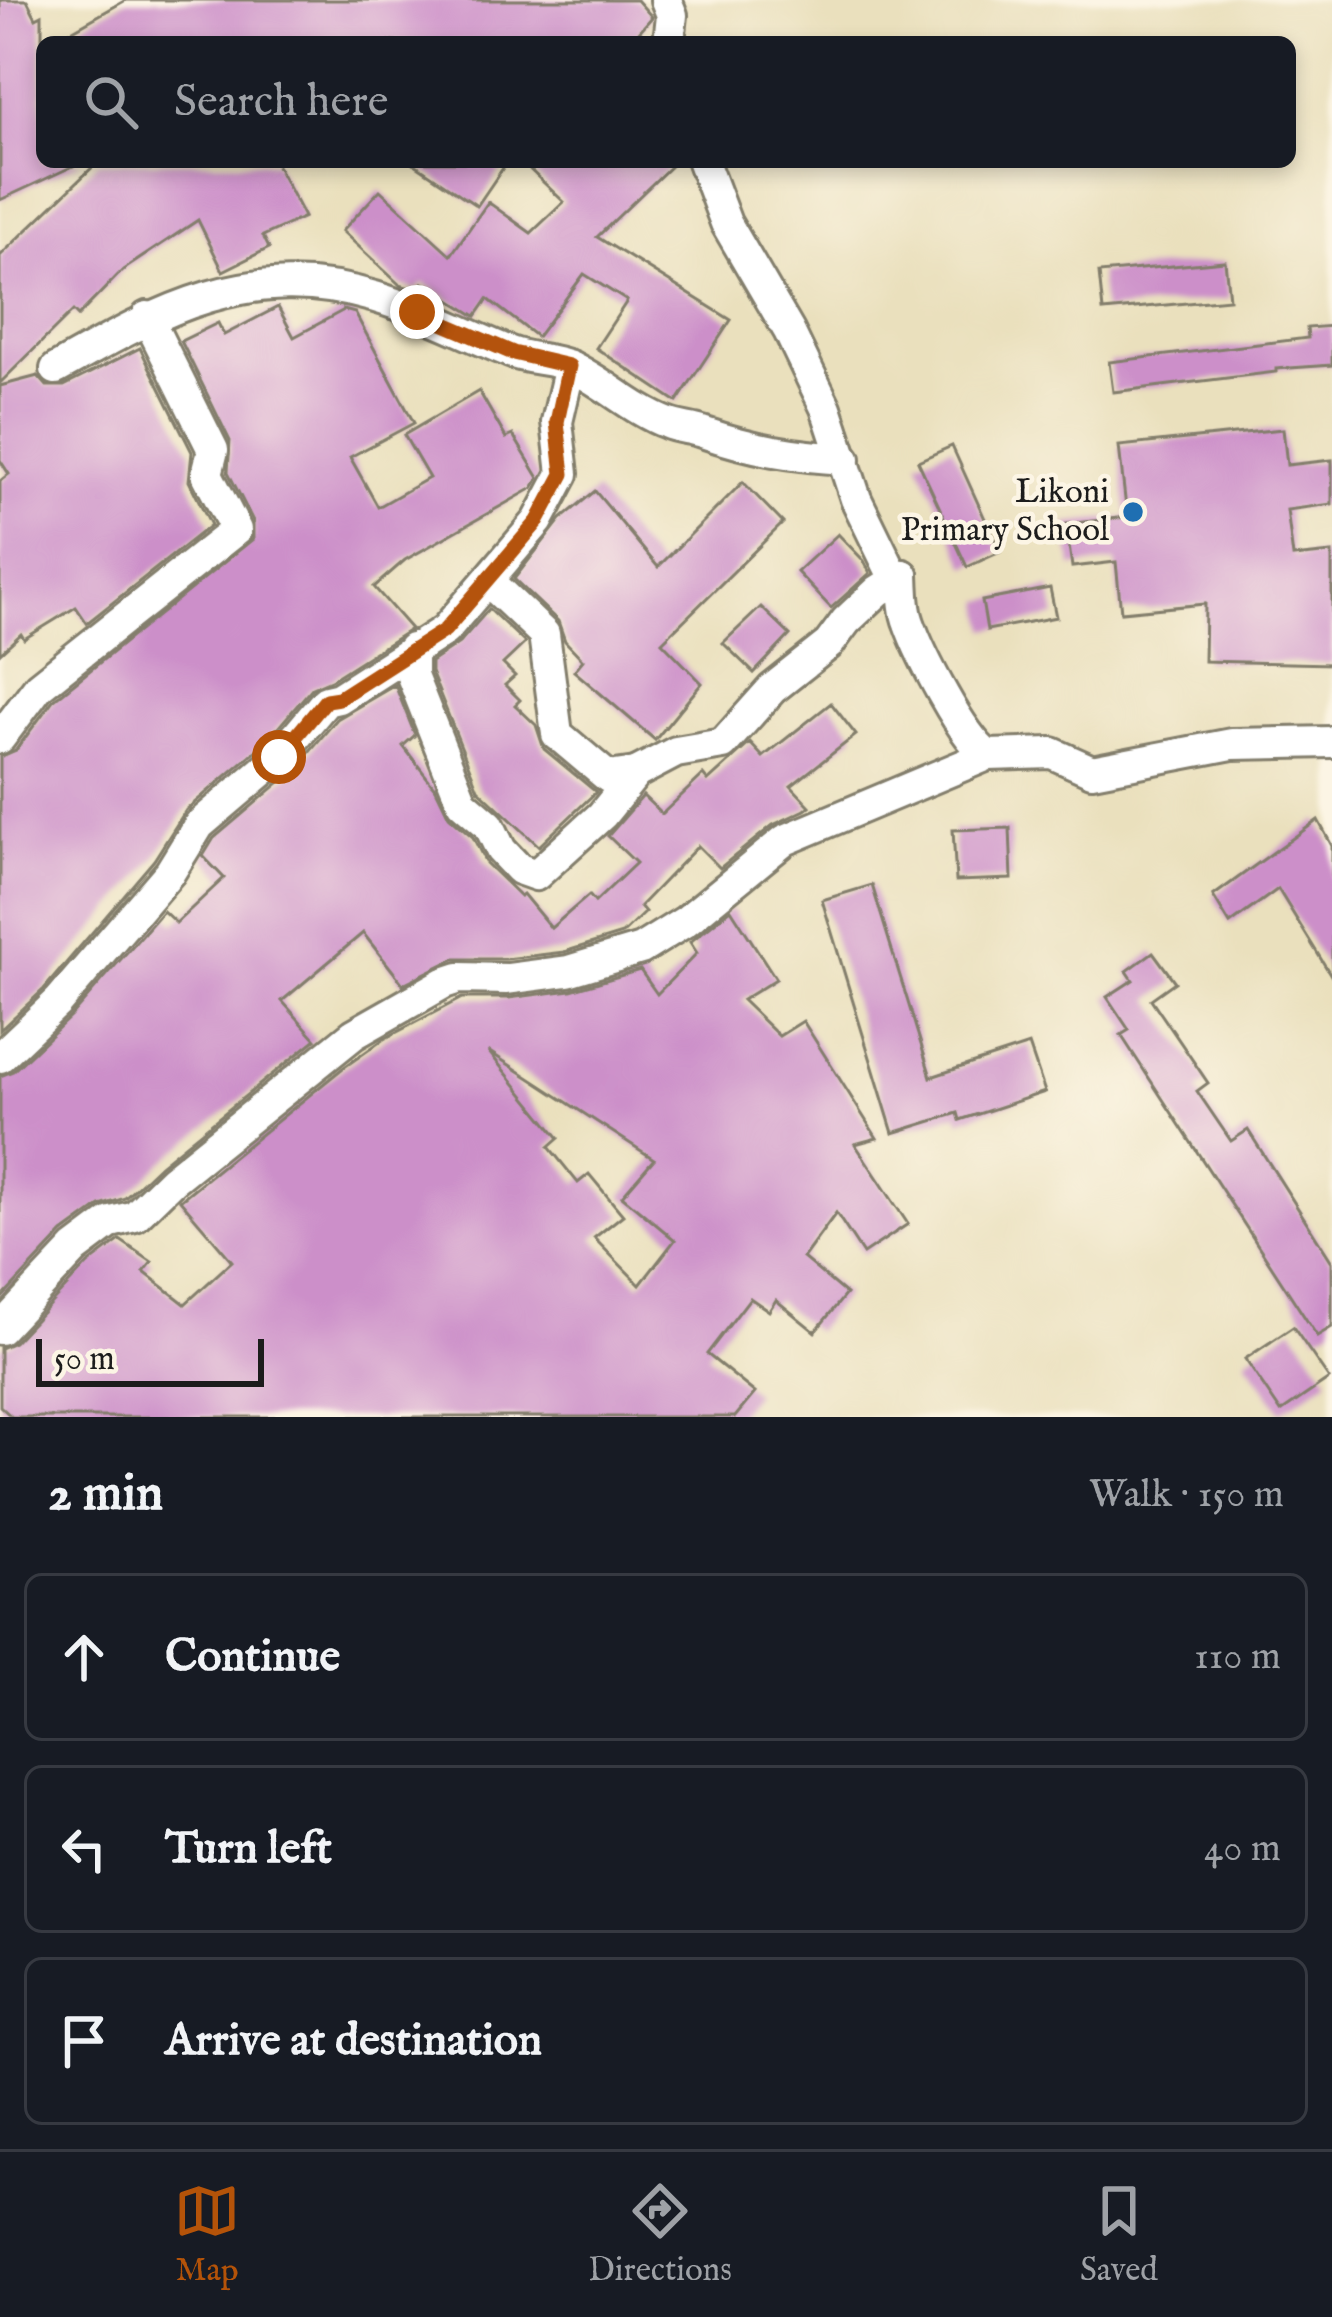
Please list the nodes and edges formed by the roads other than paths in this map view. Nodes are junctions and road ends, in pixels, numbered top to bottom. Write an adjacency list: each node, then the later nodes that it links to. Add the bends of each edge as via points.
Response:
1 (666, 0): 2 (street)
2 (670, 36)
3 (705, 168): 7 (street)
4 (147, 317): 5 (street, via 229,290 313,284 374,297 513,353); 6 (street); 11 (street, via 213,450 207,474 236,530 39,686)
5 (569, 366): 7 (street, via 670,425 769,453); 9 (street, via 557,422 563,474 538,521)
6 (56, 369)
7 (845, 459): 8 (street, via 892,573)
8 (903, 575): 13 (street, via 920,650); 14 (street, via 772,689 722,744 676,752)
9 (488, 581): 10 (street, via 445,630); 14 (street, via 544,634 557,734 608,777)
10 (412, 650): 14 (street, via 412,676 462,802 519,868 536,875); 15 (street, via 326,700 279,757 199,825 170,872)
11 (0, 738)
12 (1332, 742): 13 (street, via 1232,744 1092,771 1052,753)
13 (988, 755): 16 (street, via 785,840 641,950 568,971 460,978 378,1018 135,1216 111,1222 75,1249)
14 (636, 773)
15 (0, 1057)
16 (0, 1329)

